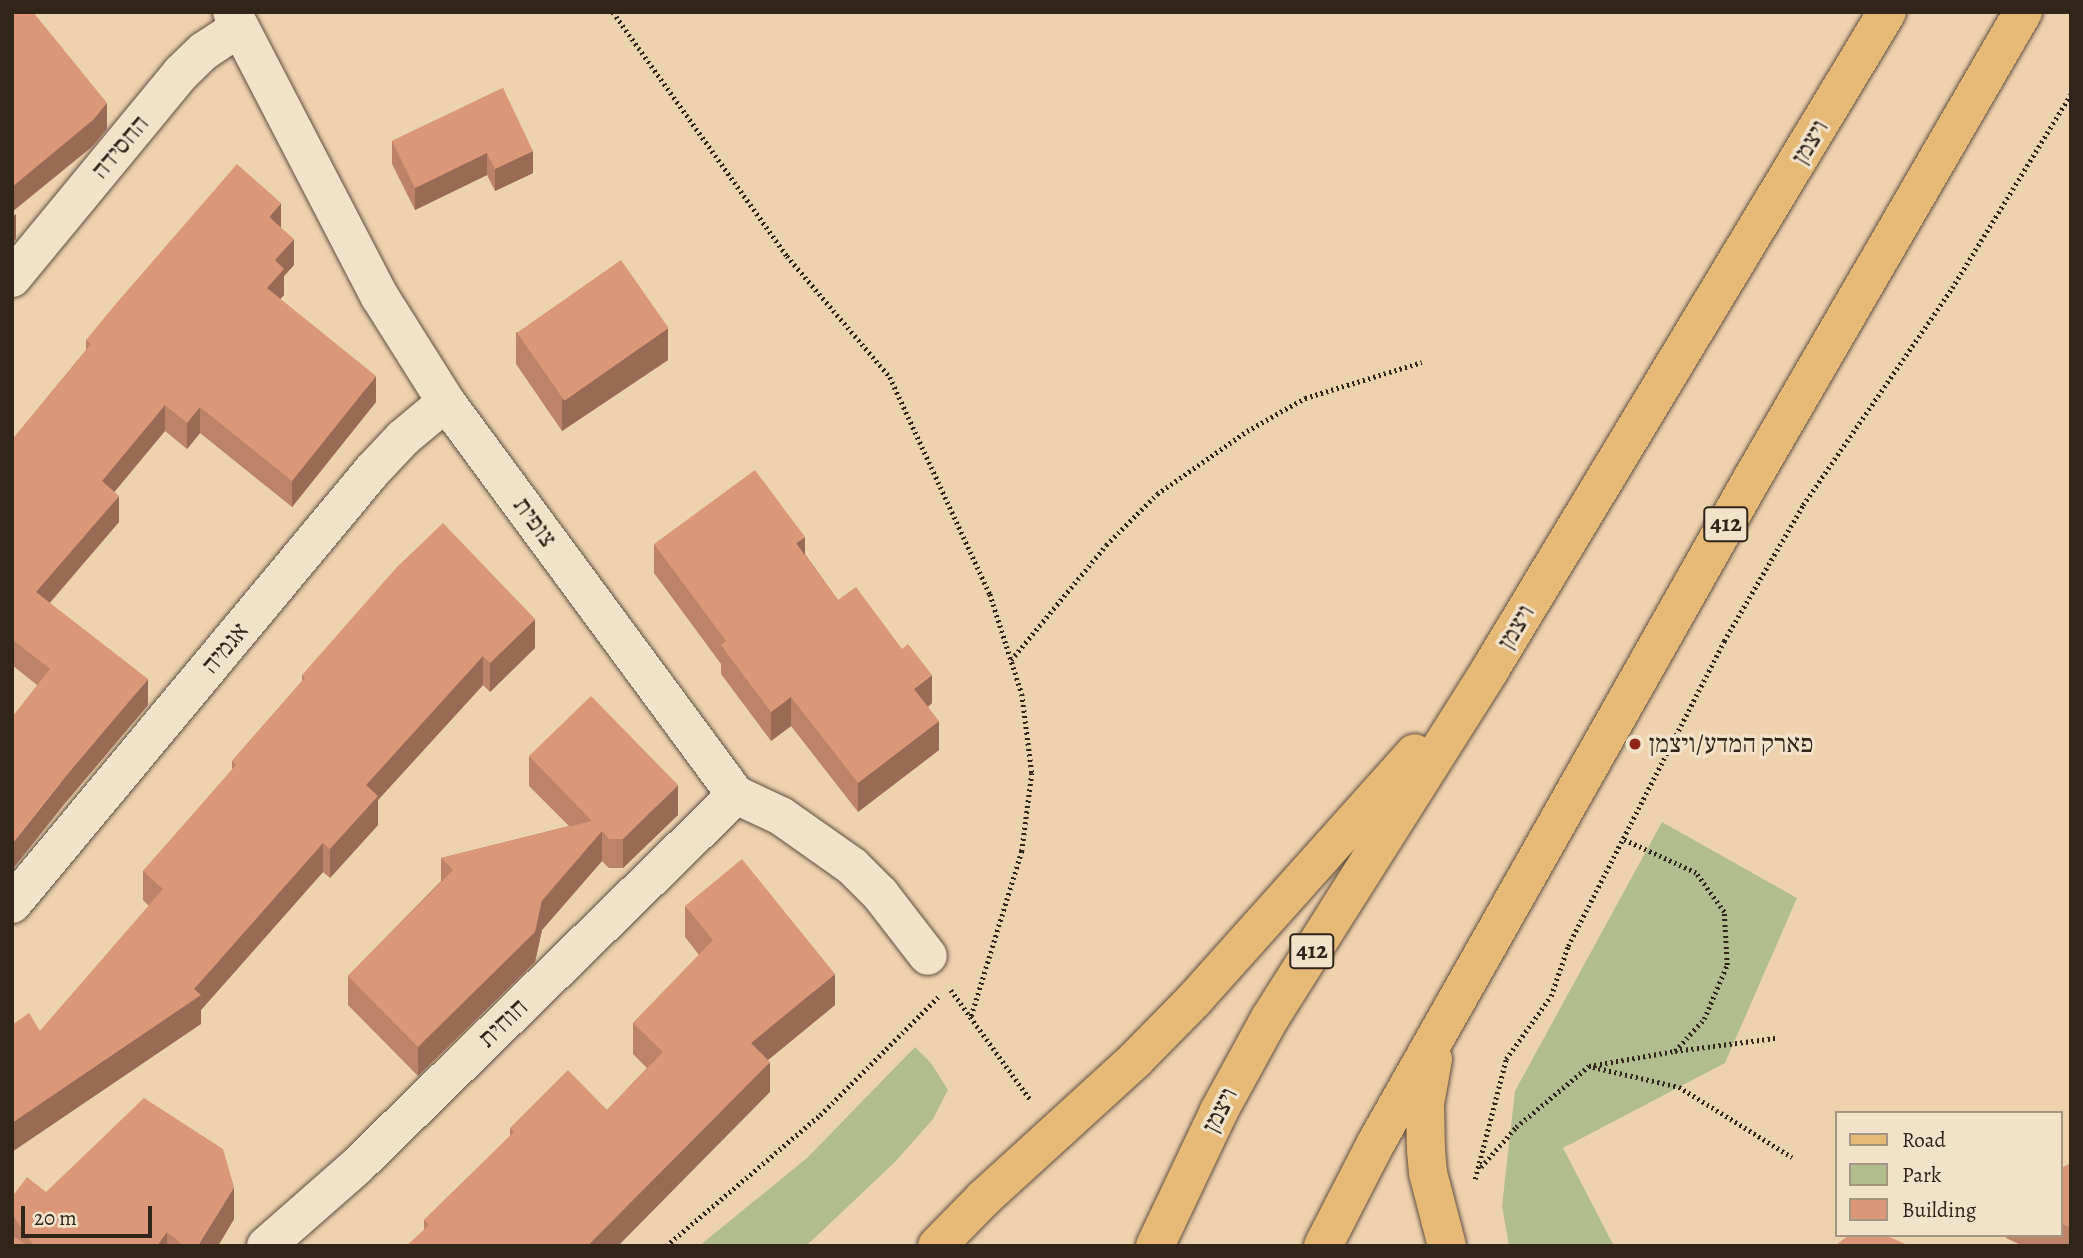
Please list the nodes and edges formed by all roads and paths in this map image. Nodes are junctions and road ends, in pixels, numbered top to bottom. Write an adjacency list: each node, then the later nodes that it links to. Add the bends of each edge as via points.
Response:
1 (613, 12): 9 (path, via 787,256 890,377 990,594)
2 (1886, 12): 10 (main road, ויצמן / 412)
3 (2023, 12): 17 (main road, 412, via 1753,477)
4 (235, 20): 6 (street, החסידה, via 181,73); 8 (street, צופית, via 380,297)
5 (2071, 94): 12 (path, via 1952,288 1803,505 1724,641)
6 (12, 278)
7 (1422, 362): 9 (path, via 1305,398 1247,431 1157,494 1106,545)
8 (446, 402): 11 (street, צופית); 13 (street, אגמיה, via 372,471)
9 (1011, 660): 15 (path, via 1022,694 1032,773 1022,852)
10 (1491, 668): 20 (main road, via 1194,1000); 27 (main road, ויצמן / 412, via 1270,1018 1219,1111)
11 (736, 795): 14 (street, צופית, via 781,816 852,866); 24 (street, חוחית, via 356,1167)
12 (1622, 839): 18 (path, via 1696,873 1724,912 1727,965 1704,1019); 22 (path, via 1568,946 1551,996 1506,1059)
13 (12, 904)
14 (928, 956)
15 (971, 1018): 20 (path); 25 (path, via 949,986 820,1115)
16 (1775, 1038): 18 (path)
17 (1436, 1039): 28 (main road, 412); 29 (main road, via 1425,1104 1427,1173)
18 (1675, 1051): 19 (path)
19 (1589, 1066): 21 (path, via 1679,1087); 22 (path, via 1516,1127)
20 (1057, 1133): 26 (main road)
21 (1791, 1157)
22 (1479, 1169): 23 (path)
23 (1474, 1180)
24 (266, 1246)
25 (666, 1246)
26 (937, 1246)
27 (1155, 1246)
28 (1323, 1246)
29 (1447, 1246)

